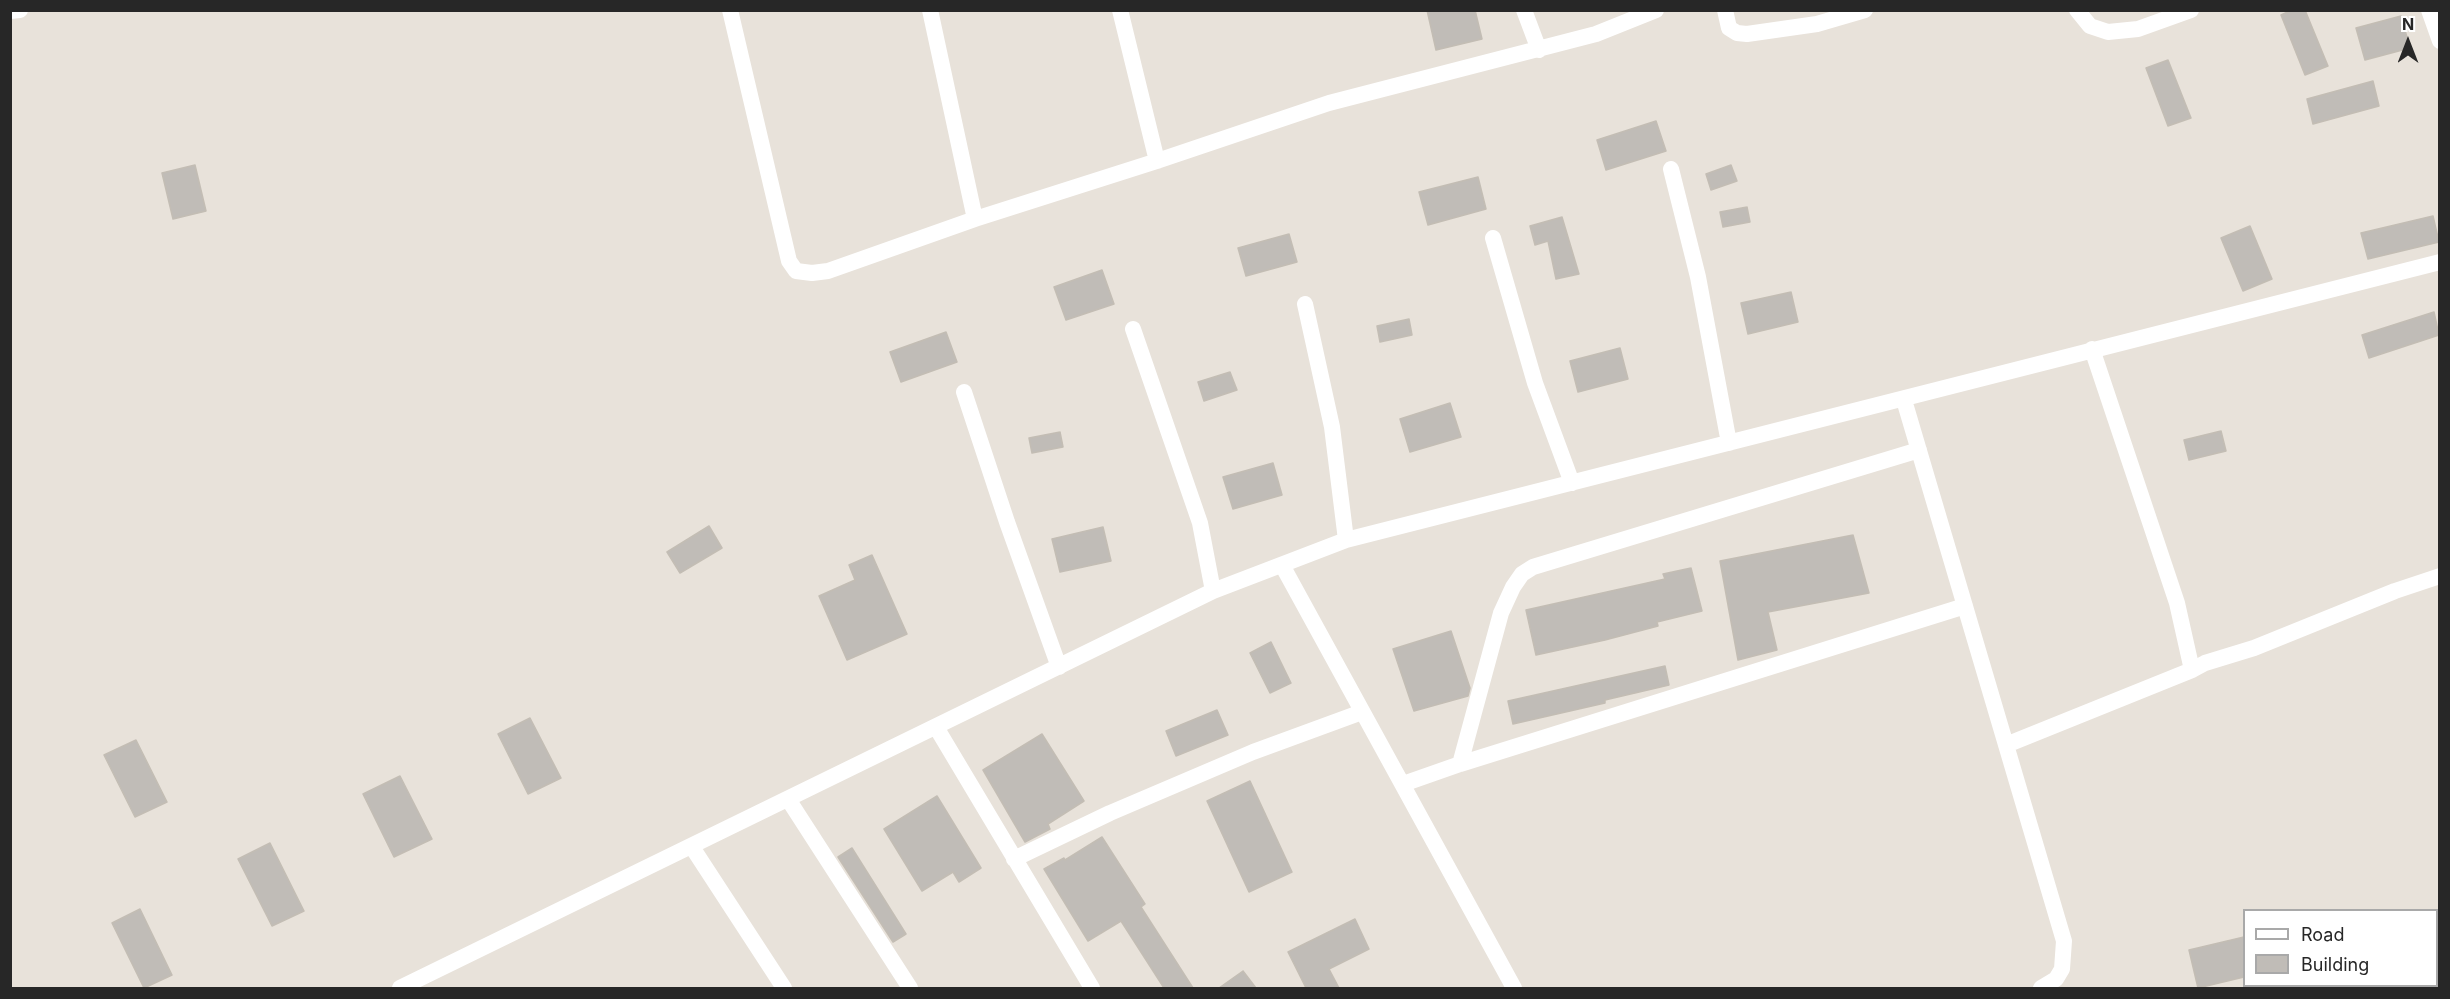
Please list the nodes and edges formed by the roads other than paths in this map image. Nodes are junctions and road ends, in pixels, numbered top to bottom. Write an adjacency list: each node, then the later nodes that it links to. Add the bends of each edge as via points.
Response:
1 (20, 10): 12 (street)
2 (730, 10): 17 (street, via 789,261 796,270 828,270)
3 (930, 10): 17 (street)
4 (1524, 10): 14 (street)
5 (1656, 10): 14 (street, via 1596,34)
6 (1725, 10): 7 (street, via 1729,28 1748,34 1818,24)
7 (1865, 10)
8 (2077, 10): 9 (street, via 2090,26 2108,32 2138,28)
9 (2191, 10)
10 (2429, 10): 13 (street)
11 (1124, 11): 15 (street)
12 (10, 12)
13 (2439, 41)
14 (1539, 50): 15 (street, via 1329,103)
15 (1157, 161): 17 (street)
16 (1671, 169): 25 (street, via 1698,277)
17 (975, 219)
18 (1493, 238): 27 (street, via 1535,383)
19 (2439, 263): 22 (street)
20 (1305, 304): 28 (street, via 1332,427)
21 (1133, 329): 31 (street, via 1200,523)
22 (2092, 349): 24 (street); 34 (street, via 2177,603)
23 (964, 392): 33 (street)
24 (1904, 400): 25 (street); 26 (street)
25 (1730, 443): 27 (street)
26 (1919, 450): 32 (street); 38 (street, via 1533,567 1522,574 1501,613)
27 (1572, 483): 28 (street)
28 (1346, 540): 29 (street)
29 (1282, 565): 31 (street); 35 (street)
30 (2439, 576): 34 (street)
31 (1213, 591): 33 (street)
32 (1965, 606): 37 (street); 38 (street)
33 (1059, 667): 36 (street)
34 (2192, 670): 37 (street)
35 (1362, 712): 39 (street); 42 (street, via 1220,766)
36 (936, 727): 40 (street); 42 (street)
37 (2006, 745): 48 (street, via 2064,941 2062,969 2056,980)
38 (1460, 764): 39 (street)
39 (1403, 784): 47 (street)
40 (788, 800): 41 (street); 45 (street)
41 (692, 847): 43 (street); 44 (street)
42 (1014, 859): 46 (street)
43 (400, 988)
44 (784, 988)
45 (910, 988)
46 (1092, 988)
47 (1514, 988)
48 (2041, 988)

